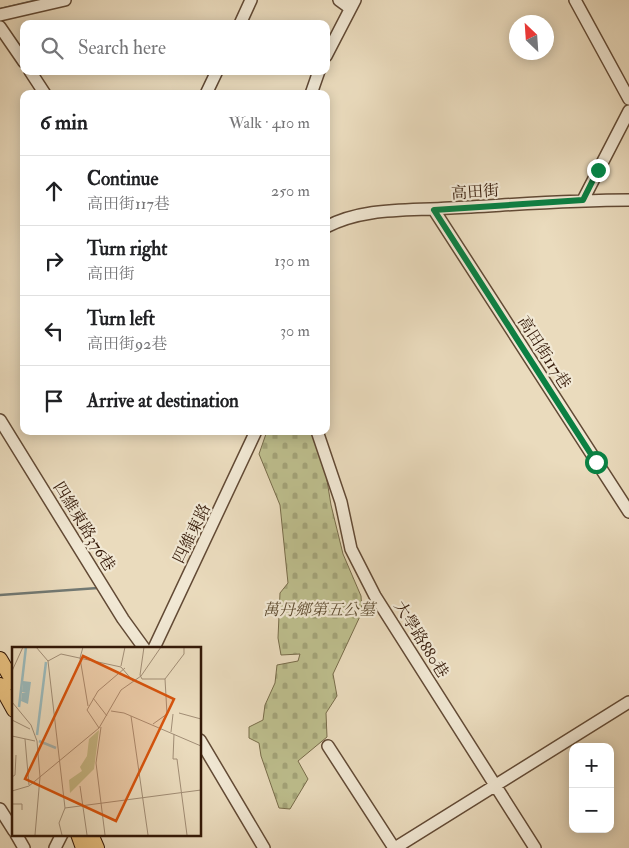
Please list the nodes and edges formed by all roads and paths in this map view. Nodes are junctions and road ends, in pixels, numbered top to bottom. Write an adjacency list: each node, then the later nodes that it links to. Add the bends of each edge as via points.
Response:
1 (65, 0): 6 (street)
2 (251, 0): 7 (street)
3 (339, 0): 5 (street)
4 (575, 0): 17 (street)
5 (353, 4): 9 (street)
6 (0, 16)
7 (242, 20)
8 (0, 27): 10 (street)
9 (330, 48)
10 (20, 56)
11 (33, 75): 14 (street)
12 (215, 75): 15 (street)
13 (317, 75): 16 (street)
14 (42, 90)
15 (208, 90)
16 (312, 90)
17 (629, 99)
18 (629, 111): 19 (street)
19 (583, 200): 20 (street, 高田街); 21 (street, 高田街)
20 (629, 200)
21 (434, 210): 22 (street, 高田街, via 358,214); 26 (street, 高田街117巷)
22 (330, 225)
23 (0, 420): 27 (street, 四維東路376巷)
24 (254, 435): 28 (street, 四維東路)
25 (318, 435): 36 (street, 大學路880巷, via 342,502 351,549 360,567 375,596)
26 (629, 512)
27 (143, 647)
28 (154, 647)
29 (0, 659): 30 (main road)
30 (12, 680)
31 (0, 685): 33 (main road)
32 (629, 702): 36 (street)
33 (12, 706)
34 (201, 742): 47 (street)
35 (328, 746): 48 (street)
36 (496, 786): 48 (street); 49 (street, 大學路880巷)
37 (0, 809): 38 (street)
38 (12, 828)
39 (17, 836): 43 (street)
40 (61, 836): 44 (street)
41 (79, 836): 45 (main road)
42 (92, 836): 46 (main road)
43 (24, 848)
44 (55, 848)
45 (83, 848)
46 (96, 848)
47 (264, 848)
48 (395, 848)
49 (535, 848)

